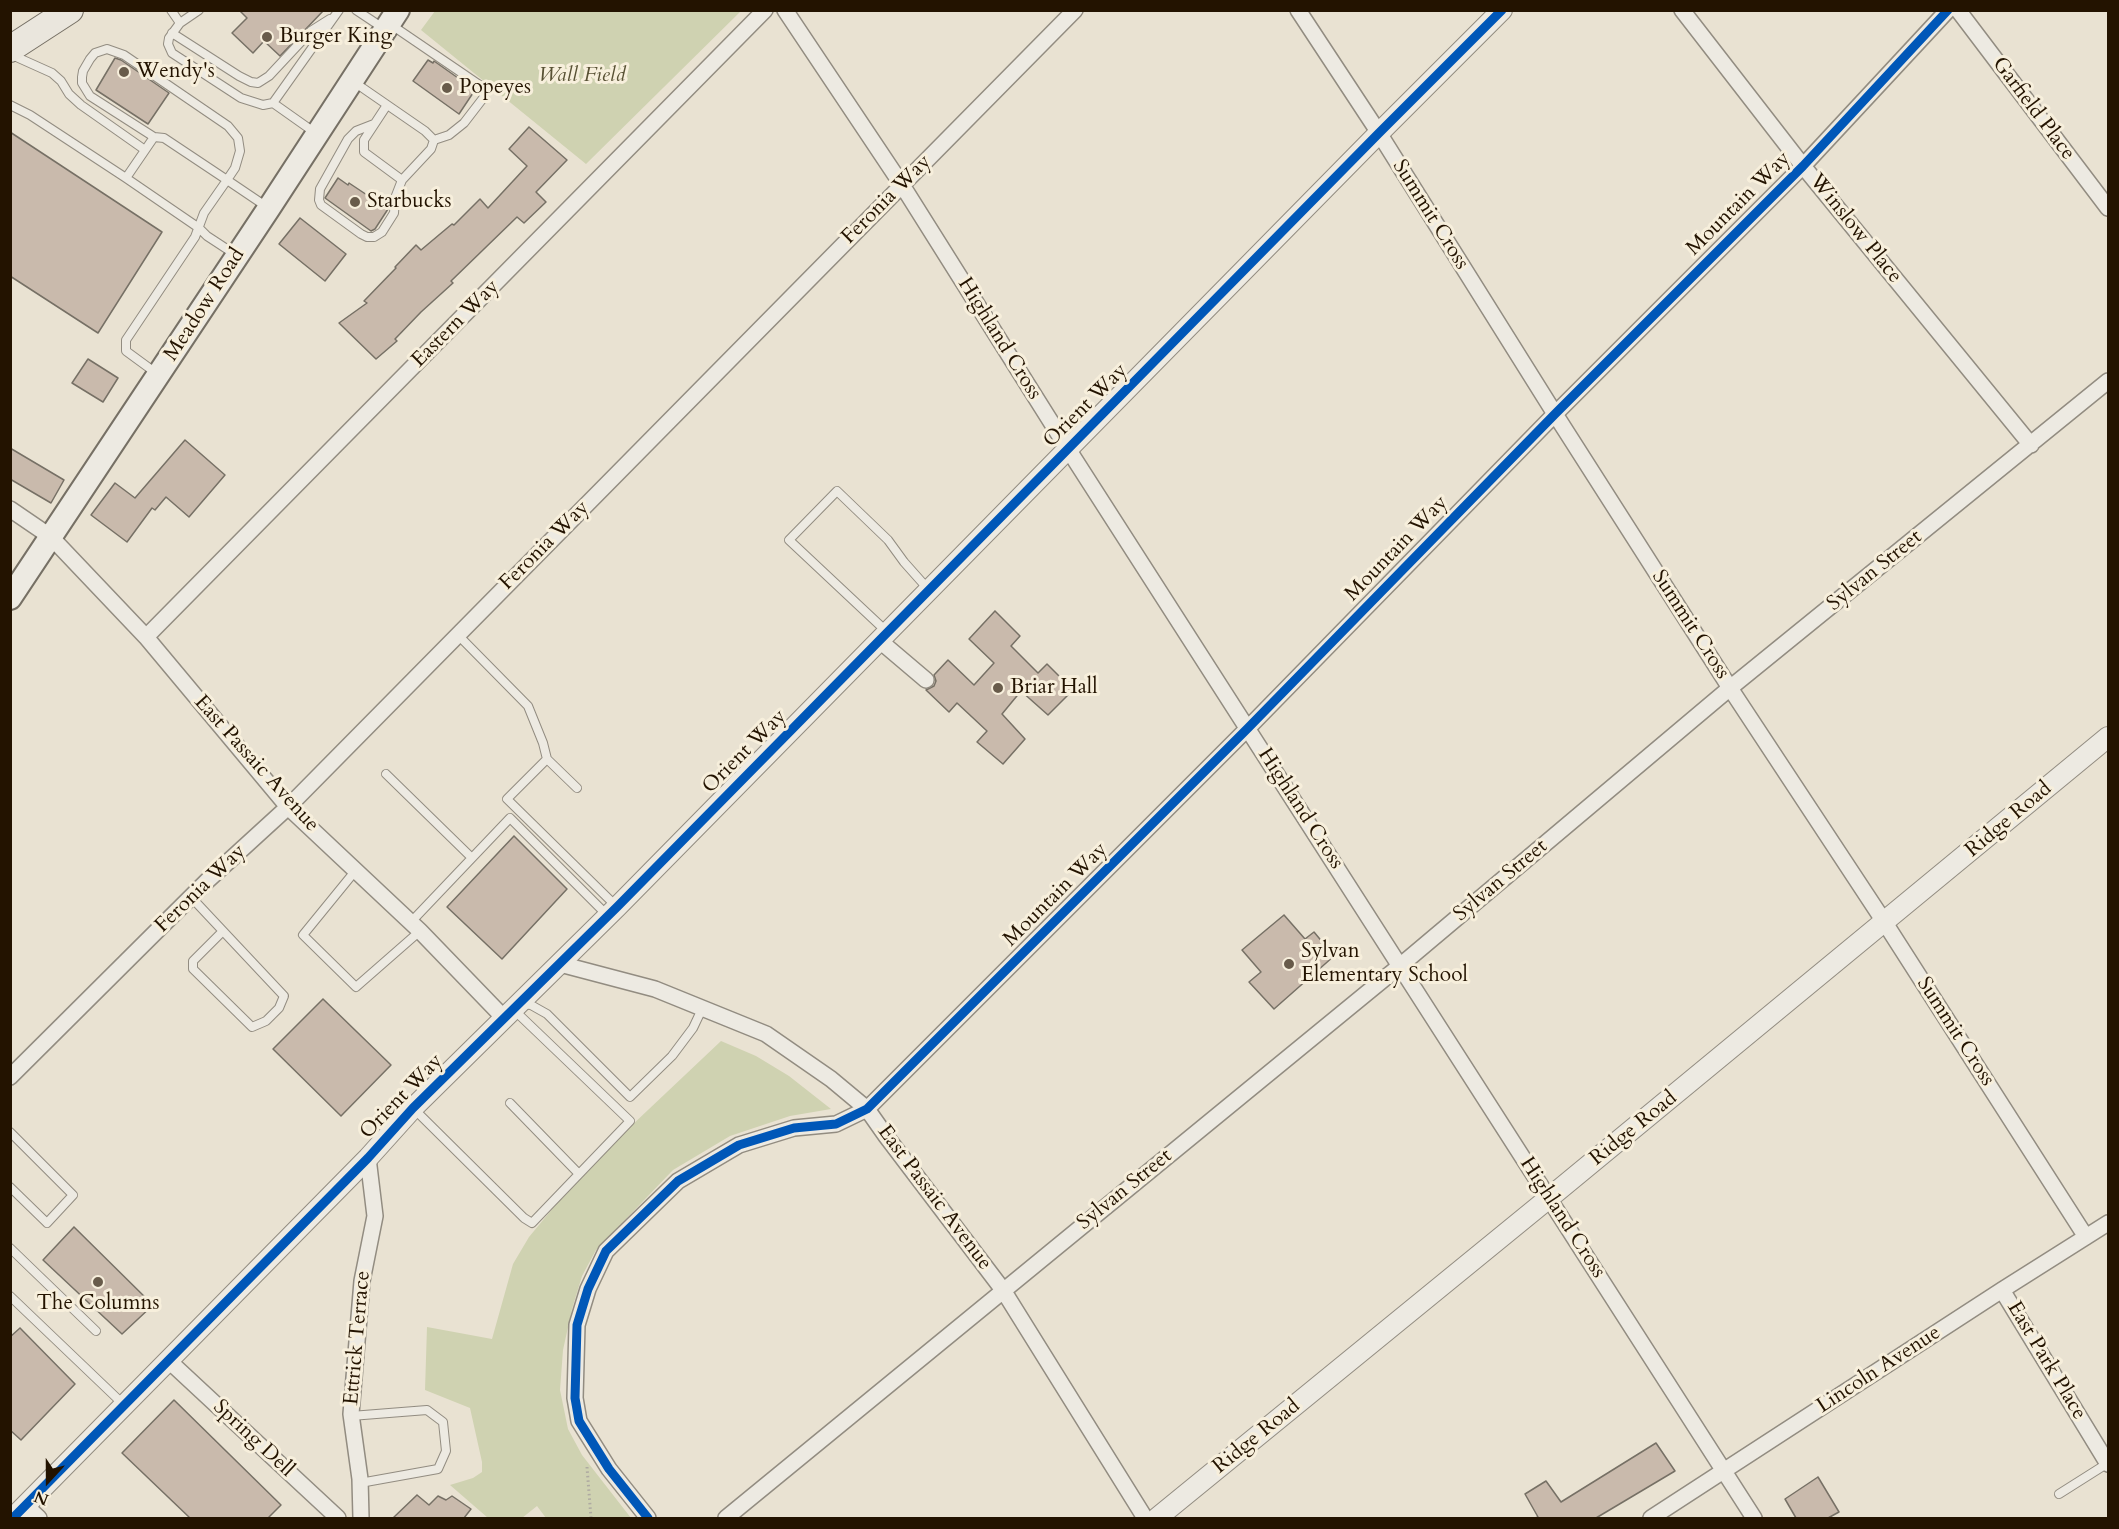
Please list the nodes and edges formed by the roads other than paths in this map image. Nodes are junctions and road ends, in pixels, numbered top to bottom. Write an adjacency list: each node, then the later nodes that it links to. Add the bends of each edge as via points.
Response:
1 (70, 10): 17 (highway)
2 (171, 10): 15 (lane)
3 (199, 10): 15 (lane)
4 (356, 10): 14 (lane)
5 (765, 10): 48 (street, Eastern Way)
6 (785, 10): 33 (street, Highland Cross)
7 (1075, 10): 33 (street, Feronia Way)
8 (1298, 10): 24 (street, Summit Cross)
9 (1502, 10): 24 (street, Orient Way)
10 (1682, 10): 29 (street, Winslow Place)
11 (1948, 10): 29 (street, Mountain Way)
12 (1958, 10): 35 (street, Garfield Place)
13 (336, 14): 16 (lane, via 311,32 258,83 239,76); 20 (lane)
14 (391, 21): 19 (main road, Meadow Road); 27 (lane, via 484,89 484,97 464,123 449,135)
15 (180, 22): 16 (lane)
16 (172, 33): 20 (lane, via 168,44 178,57 250,102)
17 (10, 49)
18 (10, 54): 28 (lane, via 52,73 81,105)
19 (352, 81): 21 (lane); 25 (main road, Meadow Road)
20 (273, 103): 25 (lane)
21 (387, 105): 23 (lane); 27 (lane)
22 (14, 107): 30 (lane)
23 (374, 124): 32 (lane, via 364,140 364,152); 32 (lane, via 348,139 320,189 321,205 361,234 374,237 394,213)
24 (1378, 133): 40 (street, Summit Cross); 42 (street, Orient Way)
25 (318, 134): 34 (main road, Meadow Road)
26 (154, 137): 28 (lane); 31 (lane, via 164,138); 31 (lane, via 85,90 83,70 95,53 106,49 124,55 233,130 240,151 236,168)
27 (434, 140): 32 (lane, via 430,150)
28 (145, 150): 30 (lane)
29 (1803, 166): 40 (street, Mountain Way); 41 (street, Winslow Place)
30 (126, 178): 36 (lane)
31 (226, 180): 34 (lane); 36 (lane)
32 (402, 180)
33 (902, 185): 42 (street, Highland Cross); 47 (street, Feronia Way)
34 (269, 208): 37 (main road, Meadow Road)
35 (2109, 208)
36 (199, 228): 37 (lane); 38 (lane, via 126,340 126,351)
37 (237, 255): 38 (main road, Meadow Road)
38 (159, 375): 44 (main road, Meadow Road)
39 (2109, 381): 41 (street, Sylvan Street)
40 (1555, 414): 51 (street, Summit Cross); 52 (street, Mountain Way)
41 (2031, 445): 51 (street, Sylvan Street)
42 (1068, 449): 45 (street, Orient Way); 52 (street, Highland Cross)
43 (10, 509): 44 (street, East Passaic Avenue)
44 (51, 537): 46 (main road, Meadow Road); 48 (street, East Passaic Avenue)
45 (928, 590): 49 (street, Orient Way); 49 (lane, via 888,540 837,490 789,540 855,601)
46 (10, 597)
47 (458, 635): 54 (lane, via 528,706); 57 (street, Feronia Way)
48 (146, 637): 57 (street, East Passaic Avenue)
49 (884, 637): 50 (street); 61 (street, Orient Way)
50 (926, 680)
51 (1730, 688): 62 (street, Summit Cross); 66 (street, Sylvan Street)
52 (1248, 728): 66 (street, Highland Cross); 72 (street, Mountain Way)
53 (2109, 738): 62 (street, Ridge Road)
54 (547, 759): 56 (lane); 61 (lane, via 507,799)
55 (386, 774): 58 (lane)
56 (577, 788)
57 (288, 807): 59 (street, East Passaic Avenue); 60 (street, Feronia Way)
58 (472, 858): 61 (lane, via 510,818); 63 (lane)
59 (356, 870): 63 (street, East Passaic Avenue); 63 (lane, via 303,935 356,987)
60 (191, 897): 64 (lane); 69 (street, Feronia Way)
61 (612, 911): 65 (street, Orient Way)
62 (1885, 923): 77 (street, Ridge Road); 79 (street, Summit Cross)
63 (416, 927): 68 (street, East Passaic Avenue)
64 (223, 931): 64 (lane, via 285,996 266,1021 252,1027 193,969 193,961)
65 (560, 964): 67 (street, East Passaic Avenue, via 655,989); 68 (street, Orient Way)
66 (1401, 965): 77 (street, Highland Cross); 81 (street, Sylvan Street)
67 (702, 1009): 68 (lane, via 672,1056 630,1097 547,1014 531,1005); 72 (street, East Passaic Avenue, via 766,1034)
68 (512, 1011): 71 (street, Orient Way); 75 (lane, via 630,1121)
69 (10, 1077)
70 (510, 1103): 75 (lane)
71 (413, 1108): 74 (street, Orient Way); 75 (lane, via 532,1223)
72 (867, 1109): 81 (street, East Passaic Avenue); 95 (street, Mountain Way, via 836,1124 794,1128 739,1145 678,1181 606,1251 577,1325 575,1398 579,1421 609,1469)
73 (10, 1132): 76 (lane, via 73,1195 47,1223)
74 (368, 1158): 85 (street, Orient Way); 87 (street, Ettrick Terrace, via 375,1216 362,1281)
75 (579, 1174)
76 (10, 1187)
77 (1549, 1198): 89 (street, Highland Cross); 98 (street, Ridge Road)
78 (2109, 1223): 79 (street, Lincoln Avenue)
79 (2086, 1238): 82 (street, Lincoln Avenue)
80 (10, 1248): 84 (lane)
81 (1003, 1290): 96 (street, Sylvan Street); 97 (street, East Passaic Avenue)
82 (2002, 1290): 88 (street, East Park Place); 89 (street, Lincoln Avenue)
83 (12, 1300): 86 (lane)
84 (96, 1331)
85 (168, 1360): 86 (street, Orient Way); 93 (street, Spring Dell)
86 (124, 1405): 92 (street, Orient Way)
87 (351, 1416): 90 (street, Ettrick Terrace); 90 (lane, via 427,1410 442,1422 444,1432 446,1451 438,1469)
88 (2108, 1463): 91 (lane)
89 (1723, 1472): 99 (street, Lincoln Avenue); 100 (street, Highland Cross)
90 (360, 1482): 94 (street, Ettrick Terrace)
91 (2059, 1494)
92 (26, 1514)
93 (338, 1518)
94 (361, 1518)
95 (648, 1518)
96 (726, 1518)
97 (1145, 1518)
98 (1157, 1518)
99 (1651, 1518)
100 (1754, 1518)

